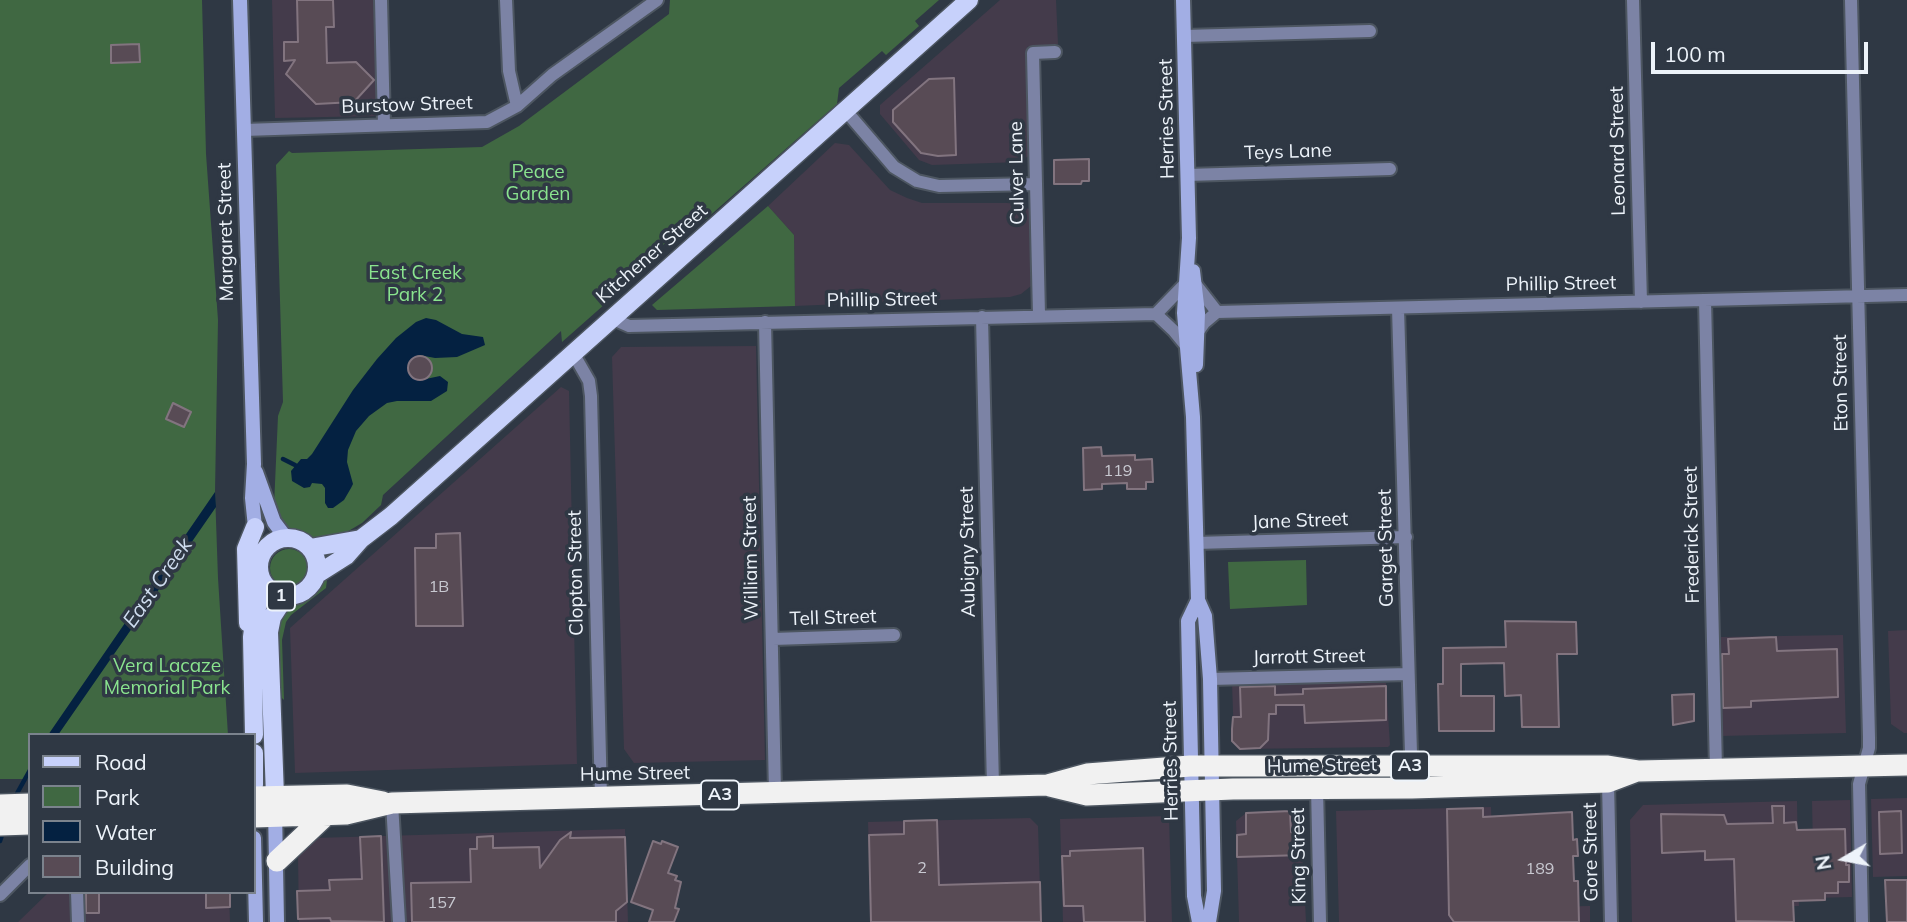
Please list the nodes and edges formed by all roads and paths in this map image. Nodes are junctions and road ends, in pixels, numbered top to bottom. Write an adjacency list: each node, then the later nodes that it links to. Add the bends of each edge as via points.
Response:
1 (240, 0): 15 (main road, Margaret Street / 1)
2 (381, 0): 14 (street)
3 (506, 0): 12 (street, via 509,71)
4 (657, 0): 12 (street, Burstow Street, via 552,75)
5 (969, 0): 13 (main road, Kitchener Street)
6 (1183, 0): 10 (main road, Herries Street)
7 (1633, 0): 23 (street, Leonard Street)
8 (1851, 0): 21 (street, Eton Street)
9 (1370, 31): 10 (street)
10 (1184, 36): 17 (main road, Herries Street)
11 (1055, 52): 18 (street, Culver Lane, via 1034,53)
12 (517, 106): 14 (street, Burstow Street, via 487,122)
13 (846, 111): 18 (street, via 894,167 917,181 939,186); 29 (main road, Kitchener Street)
14 (384, 125): 15 (street, Burstow Street)
15 (244, 130): 35 (main road, Margaret Street / 1)
16 (1390, 169): 17 (street, Teys Lane)
17 (1187, 175): 19 (main road, Herries Street)
18 (1036, 184): 27 (street, Culver Lane)
19 (1190, 283): 25 (street); 26 (street); 31 (main road, Herries Street, via 1198,313); 32 (main road, Herries Street, via 1184,313)
20 (1907, 295): 21 (street, Phillip Street)
21 (1858, 296): 22 (street, Phillip Street); 53 (street, Eton Street, via 1869,748)
22 (1705, 300): 23 (street, Phillip Street); 58 (street, Frederick Street)
23 (1641, 302): 24 (street, Phillip Street)
24 (1398, 308): 25 (street, Phillip Street); 37 (street, Garget Street)
25 (1217, 312): 31 (street)
26 (1156, 314): 27 (street, Phillip Street); 32 (street)
27 (1039, 315): 28 (street, Phillip Street)
28 (982, 317): 30 (street, Phillip Street); 62 (street, Aubigny Street)
29 (611, 318): 30 (street, Phillip Street, via 629,326); 33 (main road, Kitchener Street)
30 (765, 323): 49 (street, William Street)
31 (1197, 333): 34 (main road, Herries Street)
32 (1187, 347): 34 (main road, Herries Street)
33 (573, 353): 39 (main road, Kitchener Street); 68 (street, Clopton Street, via 589,381 591,396)
34 (1193, 417): 40 (main road, Herries Street)
35 (254, 464): 36 (main road, Margaret Street / 1); 38 (main road, Margaret Street / 1, via 274,522)
36 (255, 527): 42 (main road); 48 (main road, 1, via 246,549 247,620)
37 (1406, 537): 40 (street, Jane Street); 50 (street, Garget Street)
38 (286, 538): 41 (main road); 42 (main road, 1, via 270,544)
39 (361, 539): 41 (main road, Kitchener Street); 43 (main road, Kitchener Street, via 346,556)
40 (1196, 544): 46 (main road, Herries Street)
41 (310, 548): 43 (main road, 1)
42 (260, 557): 44 (main road, 1)
43 (316, 575): 45 (main road, 1, via 304,592)
44 (264, 585): 45 (main road, 1); 48 (main road)
45 (285, 597): 69 (main road, 1, via 272,617 269,632)
46 (1198, 600): 51 (main road, Herries Street, via 1205,616); 55 (main road, Herries Street, via 1188,621)
47 (894, 635): 49 (street, Tell Street)
48 (252, 637): 52 (main road, 1)
49 (773, 639): 67 (street, William Street)
50 (1408, 674): 51 (street, Jarrott Street); 57 (street, Garget Street)
51 (1210, 678): 56 (main road, Herries Street)
52 (254, 733)
53 (1864, 765): 54 (highway, Hume Street / A3); 58 (highway, Hume Street / A3); 87 (street, Eton Street, via 1859,784)
54 (1907, 765)
55 (1190, 766): 56 (highway, Hume Street / A3); 61 (highway, Hume Street / A3, via 1087,774); 66 (main road, Herries Street)
56 (1212, 766): 57 (highway, Hume Street / A3); 65 (main road, Herries Street)
57 (1411, 766): 59 (highway, Hume Street / A3, via 1608,766); 64 (street, Garget Street)
58 (1716, 769): 59 (highway, Hume Street / A3)
59 (1639, 771): 60 (highway, Hume Street / A3)
60 (1608, 782): 64 (highway, Hume Street / A3); 86 (street, Gore Street)
61 (1048, 785): 62 (highway, Hume Street / A3); 66 (highway, Hume Street / A3, via 1087,796)
62 (993, 786): 67 (highway, Hume Street / A3)
63 (1317, 788): 64 (highway, Hume Street / A3); 65 (highway, Hume Street / A3); 85 (street, King Street)
64 (1412, 788)
65 (1213, 790): 66 (highway, Hume Street / A3); 84 (main road, Herries Street, via 1214,891)
66 (1191, 791): 83 (main road, Herries Street)
67 (775, 793): 68 (highway, Hume Street / A3)
68 (601, 797): 70 (highway, Hume Street / A3)
69 (268, 803): 70 (highway, Hume Street / A3, via 347,795); 72 (highway, Hume Street / A3); 74 (main road, 1)
70 (392, 803): 72 (highway, Hume Street / A3); 82 (street)
71 (0, 805): 73 (highway)
72 (326, 815): 74 (highway)
73 (21, 816)
74 (276, 861): 79 (main road, 1)
75 (28, 867): 78 (street)
76 (77, 894): 81 (street)
77 (255, 894): 80 (main road)
78 (0, 895)
79 (277, 917): 80 (main road, via 266,909)
80 (256, 918)
81 (78, 922)
82 (399, 922)
83 (1199, 922)
84 (1209, 922)
85 (1320, 922)
86 (1611, 922)
87 (1862, 922)

